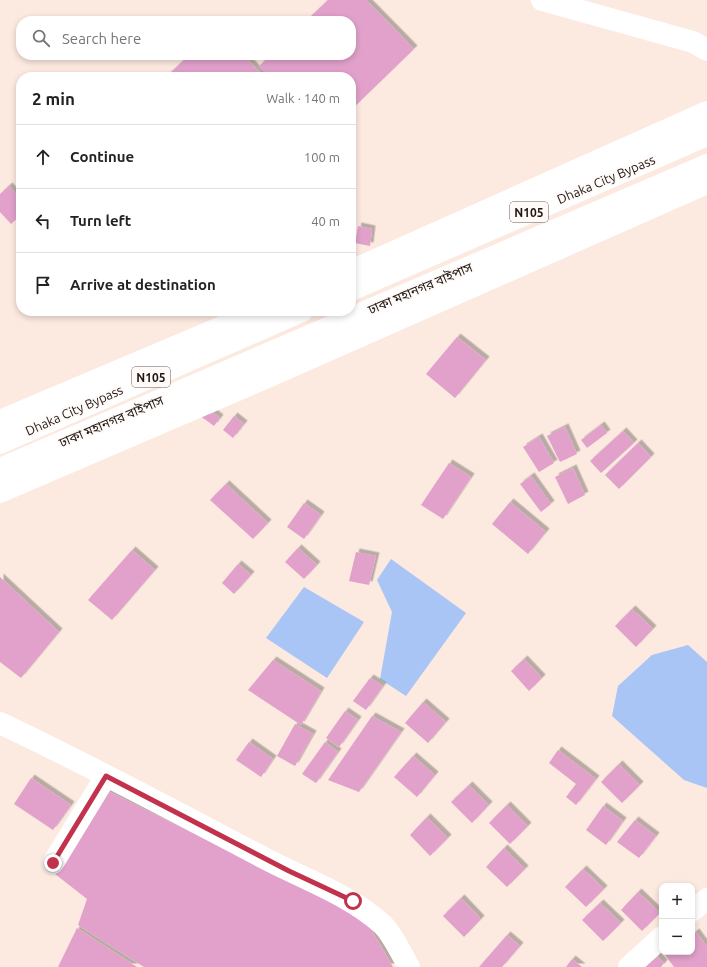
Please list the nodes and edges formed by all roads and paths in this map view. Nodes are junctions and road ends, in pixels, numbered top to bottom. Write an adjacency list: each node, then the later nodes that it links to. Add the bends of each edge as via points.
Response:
1 (542, 0): 2 (main road, via 693,42)
2 (707, 50)
3 (707, 112): 7 (main road)
4 (707, 135): 8 (main road, Dhaka City Bypass / N105)
5 (707, 165): 11 (main road, ঢাকা মহানগর বাইপাস / N105)
6 (707, 183): 16 (main road)
7 (356, 269)
8 (356, 288)
9 (248, 316): 13 (main road)
10 (291, 316): 14 (main road, Dhaka City Bypass / N105)
11 (356, 316)
12 (356, 316): 15 (main road, ঢাকা মহানগর বাইপাস / N105)
13 (0, 421)
14 (0, 443)
15 (0, 469)
16 (0, 492)
17 (0, 723): 18 (main road, via 67,754)
18 (106, 776): 19 (main road); 23 (main road, via 289,871 353,901 383,925)
19 (53, 863)
20 (707, 899): 21 (main road)
21 (695, 909)
22 (659, 940): 24 (main road)
23 (409, 967)
24 (629, 967)

